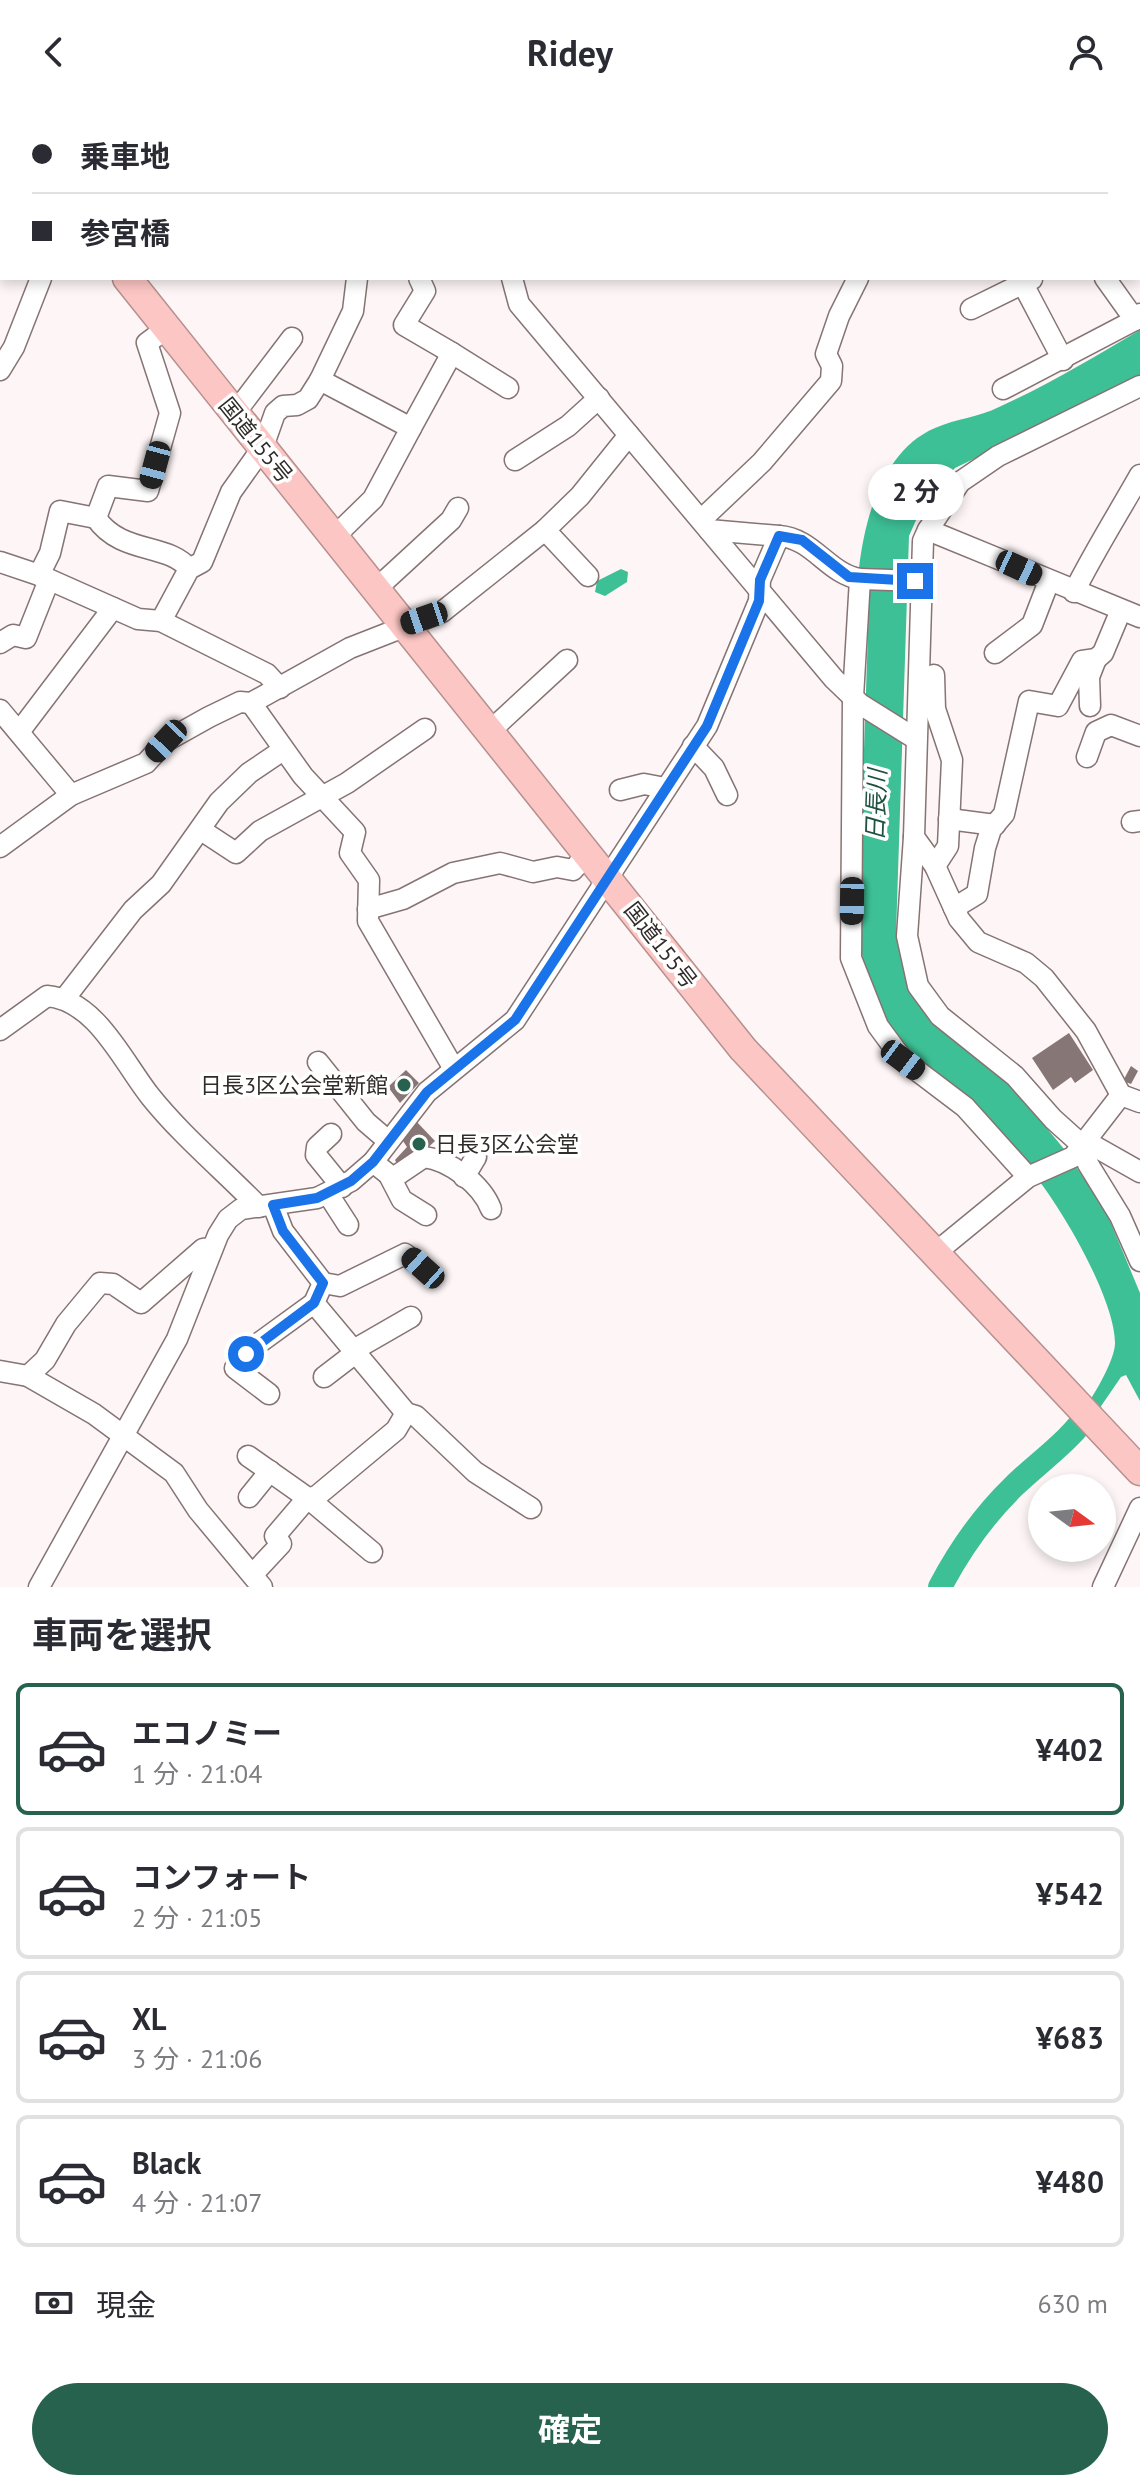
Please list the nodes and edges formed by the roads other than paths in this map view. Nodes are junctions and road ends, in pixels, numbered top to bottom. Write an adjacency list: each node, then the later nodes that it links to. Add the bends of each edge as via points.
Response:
1 (40, 280): 15 (street)
2 (129, 280): 11 (highway, 国道155号)
3 (357, 280): 16 (street, via 353,311)
4 (420, 280): 13 (street, via 425,291 404,325)
5 (513, 280): 20 (street, via 519,304)
6 (858, 280): 29 (street, via 826,354 831,381)
7 (1107, 280): 10 (street)
8 (1028, 281): 9 (street); 14 (street)
9 (971, 309)
10 (1137, 317): 14 (street)
11 (167, 328): 21 (highway, 国道155号); 28 (street, via 147,343 170,413 148,491 108,486)
12 (292, 338): 21 (street)
13 (452, 353): 18 (street); 22 (street)
14 (1063, 360): 19 (street)
15 (0, 370)
16 (320, 380): 22 (street); 24 (street, via 308,399 275,413)
17 (1140, 386): 31 (street, via 998,456 960,482)
18 (508, 388)
19 (1003, 389)
20 (599, 398): 23 (street); 25 (street)
21 (235, 413): 24 (highway, 国道155号)
22 (411, 428): 33 (street, via 373,499)
23 (629, 435): 29 (street); 30 (street)
24 (263, 447): 33 (highway, 国道155号); 35 (street, via 231,492 202,562)
25 (522, 450)
26 (1140, 475): 43 (street)
27 (458, 508): 42 (street)
28 (96, 518): 35 (street, via 106,534 170,556); 37 (street, via 60,511)
29 (705, 525): 32 (street); 41 (street)
30 (545, 530): 36 (street); 47 (street, via 442,612)
31 (928, 530): 39 (street); 40 (street)
32 (779, 536): 38 (street, via 802,540 849,577); 41 (street)
33 (334, 537): 42 (highway, 国道155号)
34 (0, 562): 37 (street)
35 (189, 569): 46 (street)
36 (588, 576)
37 (44, 577): 44 (street); 48 (street, via 26,638 13,635)
38 (860, 579): 39 (street); 54 (street)
39 (918, 581): 62 (street)
40 (1049, 581): 43 (street); 49 (street, via 1032,625)
41 (759, 588): 54 (street); 63 (street, via 759,601 713,712)
42 (376, 589): 47 (highway, 国道155号)
43 (1074, 592): 45 (street)
44 (113, 608): 46 (street, via 138,619); 60 (street)
45 (1130, 613): 50 (street)
46 (161, 621): 53 (street, via 267,674)
47 (405, 625): 53 (street, via 350,648); 59 (highway, 国道155号)
48 (0, 643)
49 (995, 653)
50 (1096, 659): 56 (street, via 1089,677); 72 (street, via 1082,661 1058,706 1029,701 1004,814)
51 (567, 660): 59 (street)
52 (934, 675): 71 (street, via 935,709 952,760)
53 (280, 688): 55 (street)
54 (856, 700): 62 (street); 94 (street, via 851,958 878,1026 903,1060 965,1107)
55 (251, 703): 64 (street); 68 (street, via 240,702 209,717 166,741 146,763)
56 (1090, 706)
57 (0, 710): 60 (street)
58 (425, 729): 70 (street)
59 (490, 731): 76 (highway, 国道155号)
60 (19, 732): 68 (street)
61 (1140, 736): 65 (street, via 1111,725 1096,732)
62 (914, 738): 74 (street)
63 (693, 746): 66 (street); 69 (street, via 714,768)
64 (283, 750): 70 (street); 73 (street, via 219,802)
65 (1087, 757)
66 (665, 788): 67 (street, via 644,784); 78 (street)
67 (620, 790)
68 (71, 795): 75 (street)
69 (727, 795)
70 (322, 797): 73 (street, via 260,831 236,853); 80 (street, via 355,832 350,853 369,880)
71 (949, 819): 72 (street); 77 (street, via 948,846)
72 (995, 825): 79 (street, via 977,894)
73 (201, 830): 81 (street)
74 (914, 837): 77 (street); 88 (street, via 907,936 918,986 940,1016 1015,1076)
75 (0, 847)
76 (588, 853): 78 (highway, 国道155号); 80 (street, via 573,870 533,872 500,863 453,873 403,899)
77 (935, 866): 79 (street)
78 (606, 876): 84 (street, via 515,1020); 101 (highway, 国道155号, via 743,1049)
79 (954, 908): 85 (street, via 978,942 1026,963 1044,978)
80 (368, 909): 84 (street, via 368,921)
81 (65, 998): 82 (street, via 47,996); 96 (street, via 120,1047 149,1094)
82 (0, 1030)
83 (318, 1062): 87 (street)
84 (454, 1069): 87 (street)
85 (1130, 1098): 88 (street)
86 (331, 1134): 95 (street, via 316,1155)
87 (387, 1140): 90 (street)
88 (1078, 1152): 91 (street, via 1094,1146); 94 (street); 102 (street, via 1120,1216)
89 (476, 1157): 93 (street)
90 (373, 1162): 92 (street); 95 (street)
91 (1140, 1172)
92 (390, 1177): 93 (street, via 424,1157); 98 (street, via 402,1200)
93 (464, 1177): 97 (street, via 482,1191)
94 (1028, 1177): 101 (street)
95 (335, 1190): 96 (street); 99 (street)
96 (266, 1206): 100 (street, via 241,1209 228,1219); 104 (street)
97 (491, 1209)
98 (426, 1215)
99 (348, 1225)
100 (212, 1248): 109 (street, via 203,1249 141,1303 113,1284 100,1283); 113 (street, via 177,1339)
101 (934, 1254): 116 (highway, 国道155号)
102 (1140, 1261)
103 (423, 1268): 104 (street, via 405,1254 340,1286)
104 (323, 1283): 105 (street)
105 (314, 1303): 107 (street); 111 (street, via 259,1343 235,1368)
106 (411, 1317): 107 (street)
107 (353, 1352): 110 (street); 112 (street)
108 (0, 1371): 109 (street)
109 (28, 1376): 113 (street)
110 (324, 1377)
111 (269, 1394)
112 (406, 1413): 118 (street, via 396,1430); 119 (street, via 416,1416 475,1472)
113 (122, 1435): 122 (street, via 174,1473); 123 (street)
114 (248, 1456): 115 (street)
115 (270, 1471): 117 (street); 118 (street)
116 (1140, 1471)
117 (249, 1497)
118 (309, 1499): 121 (street); 122 (street, via 275,1536 281,1544)
119 (531, 1508)
120 (1140, 1508): 124 (street)
121 (372, 1552)
122 (258, 1580)
123 (39, 1587)
124 (1103, 1587)

